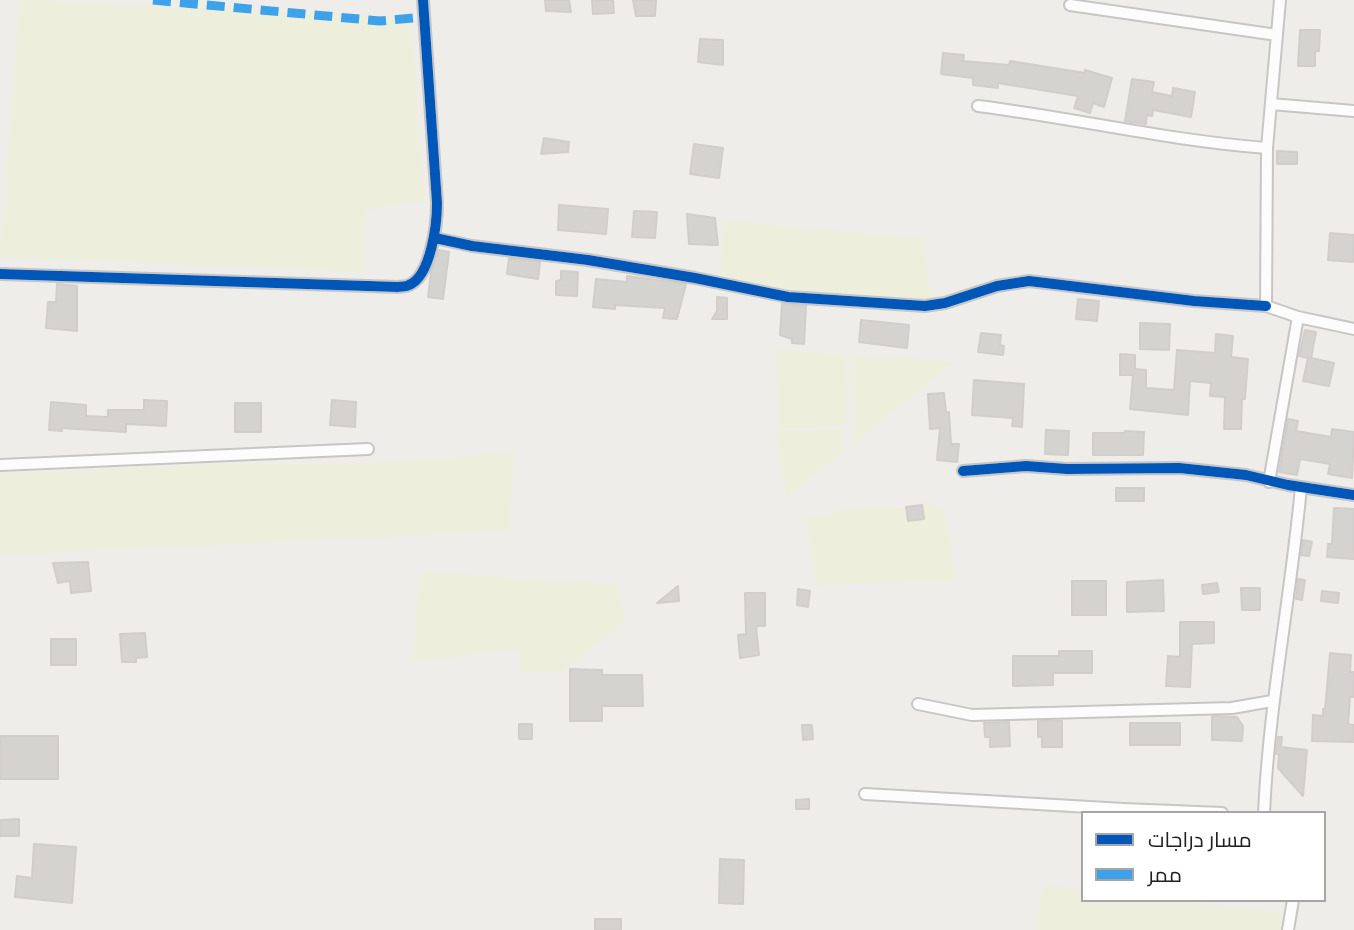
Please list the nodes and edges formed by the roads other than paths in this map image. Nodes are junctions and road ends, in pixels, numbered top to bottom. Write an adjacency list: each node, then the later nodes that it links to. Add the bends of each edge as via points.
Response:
1 (423, 0): 9 (street, via 438,204)
2 (1280, 0): 4 (street)
3 (1070, 5): 4 (street)
4 (1277, 35): 5 (street)
5 (1271, 104): 7 (street); 8 (street)
6 (978, 106): 8 (street, via 1172,138)
7 (1354, 111)
8 (1267, 148): 11 (street)
9 (435, 238): 10 (street, via 418,279 398,287); 11 (street, via 695,278 788,298 925,306 1029,281)
10 (0, 274)
11 (1266, 306): 12 (street)
12 (1298, 317): 13 (street); 17 (street)
13 (1354, 329)
14 (368, 449): 15 (street)
15 (0, 465)
16 (963, 471): 17 (street, via 1026,466 1179,467)
17 (1269, 482): 18 (street)
18 (1301, 487): 19 (street); 20 (street)
19 (1354, 495)
20 (1272, 701): 21 (street, via 1232,708 972,715); 24 (street)
21 (918, 704)
22 (865, 794): 23 (street)
23 (1173, 811)
24 (1264, 811)
25 (1293, 902): 26 (street)
26 (1288, 930)

